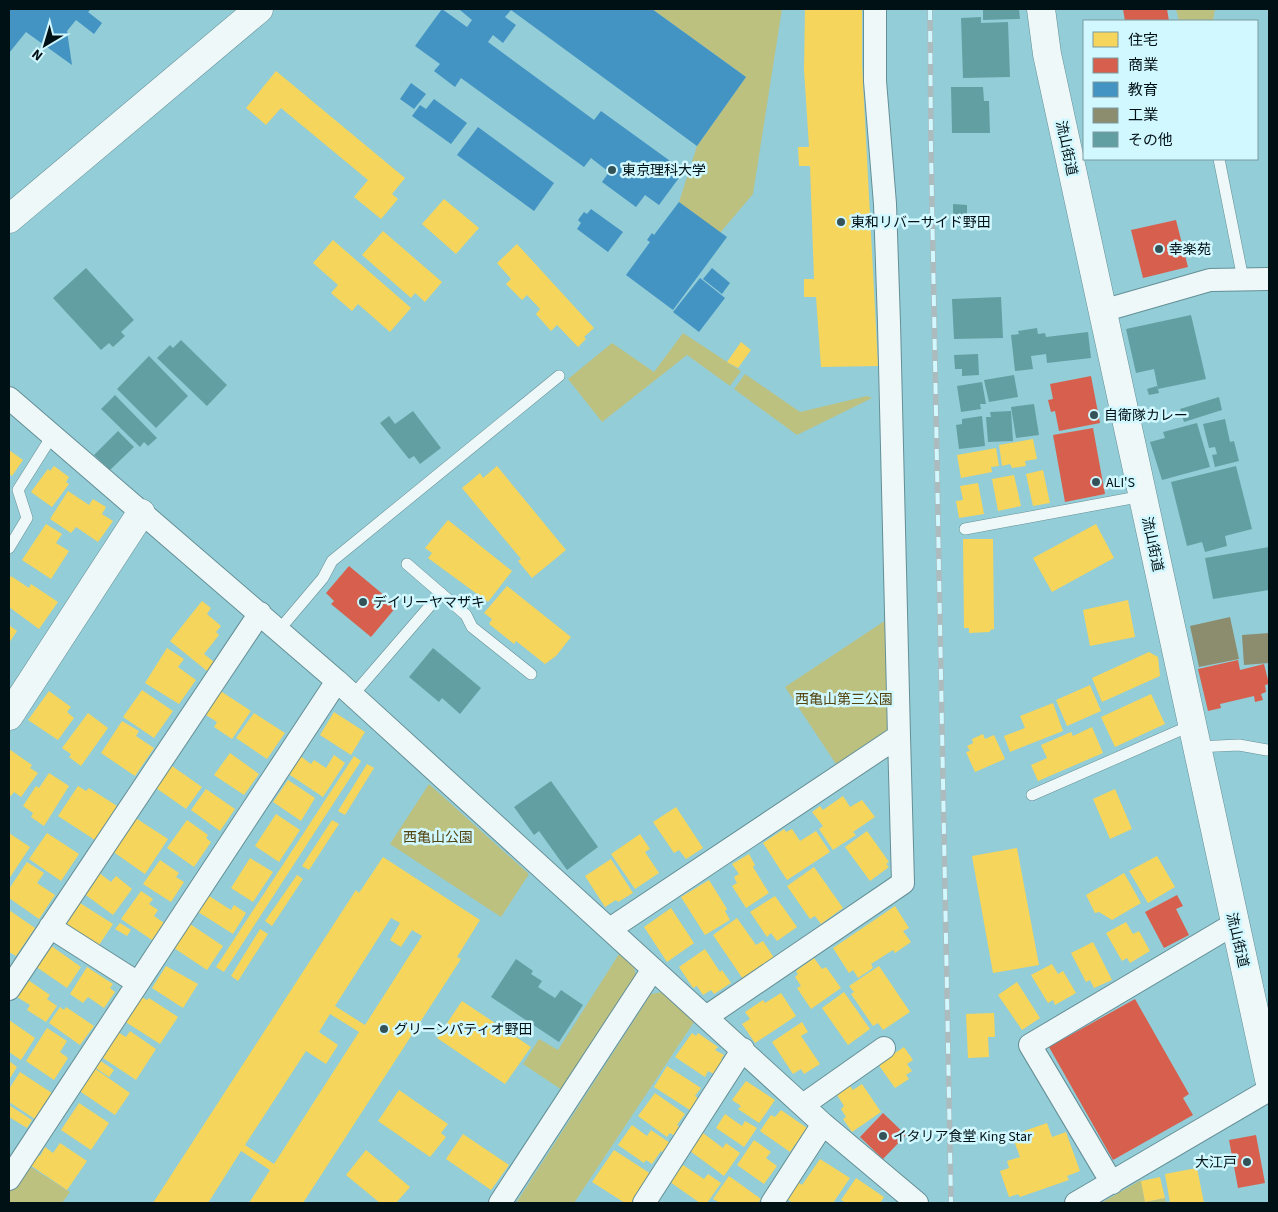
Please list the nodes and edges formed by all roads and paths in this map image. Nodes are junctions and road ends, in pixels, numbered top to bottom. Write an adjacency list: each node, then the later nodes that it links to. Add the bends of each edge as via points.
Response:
1 (259, 9): 5 (street)
2 (875, 9): 23 (street, via 875,81 885,204 889,323)
3 (1041, 9): 8 (street, 流山街道, via 1047,54)
4 (1219, 160): 6 (lane)
5 (9, 219)
6 (1243, 279): 7 (street); 8 (street, via 1210,280)
7 (1269, 279)
8 (1102, 311): 12 (street, 流山街道)
9 (559, 376): 19 (lane, via 332,562 323,578)
10 (9, 398): 11 (street)
11 (52, 436): 13 (street); 15 (lane, via 18,490 27,518)
12 (1143, 496): 14 (lane); 24 (street, 流山街道)
13 (141, 513): 18 (street); 22 (street)
14 (965, 528)
15 (9, 548)
16 (406, 564): 17 (lane)
17 (440, 593): 20 (lane, via 466,615 472,627); 21 (lane)
18 (260, 613): 19 (street); 28 (street)
19 (279, 630): 21 (street)
20 (531, 674)
21 (345, 688): 29 (street); 31 (street)
22 (9, 716)
23 (899, 736): 29 (street); 33 (street, via 903,883)
24 (1194, 736): 25 (lane); 26 (lane); 27 (street, 流山街道)
25 (1267, 750)
26 (1032, 795)
27 (1234, 924): 36 (street, 流山街道); 41 (street, via 1030,1045)
28 (50, 927): 31 (street); 32 (street)
29 (610, 929): 30 (street)
30 (653, 969): 33 (street); 43 (street)
31 (138, 983): 40 (street)
32 (9, 989)
33 (706, 1018): 35 (street)
34 (884, 1048): 38 (street)
35 (743, 1049): 38 (street); 44 (street)
36 (1269, 1079)
37 (1269, 1090): 41 (street)
38 (803, 1105): 39 (street)
39 (823, 1124): 42 (street); 45 (street)
40 (9, 1179)
41 (1112, 1183): 46 (street)
42 (907, 1200)
43 (500, 1203)
44 (644, 1203)
45 (772, 1203)
46 (1076, 1203)

